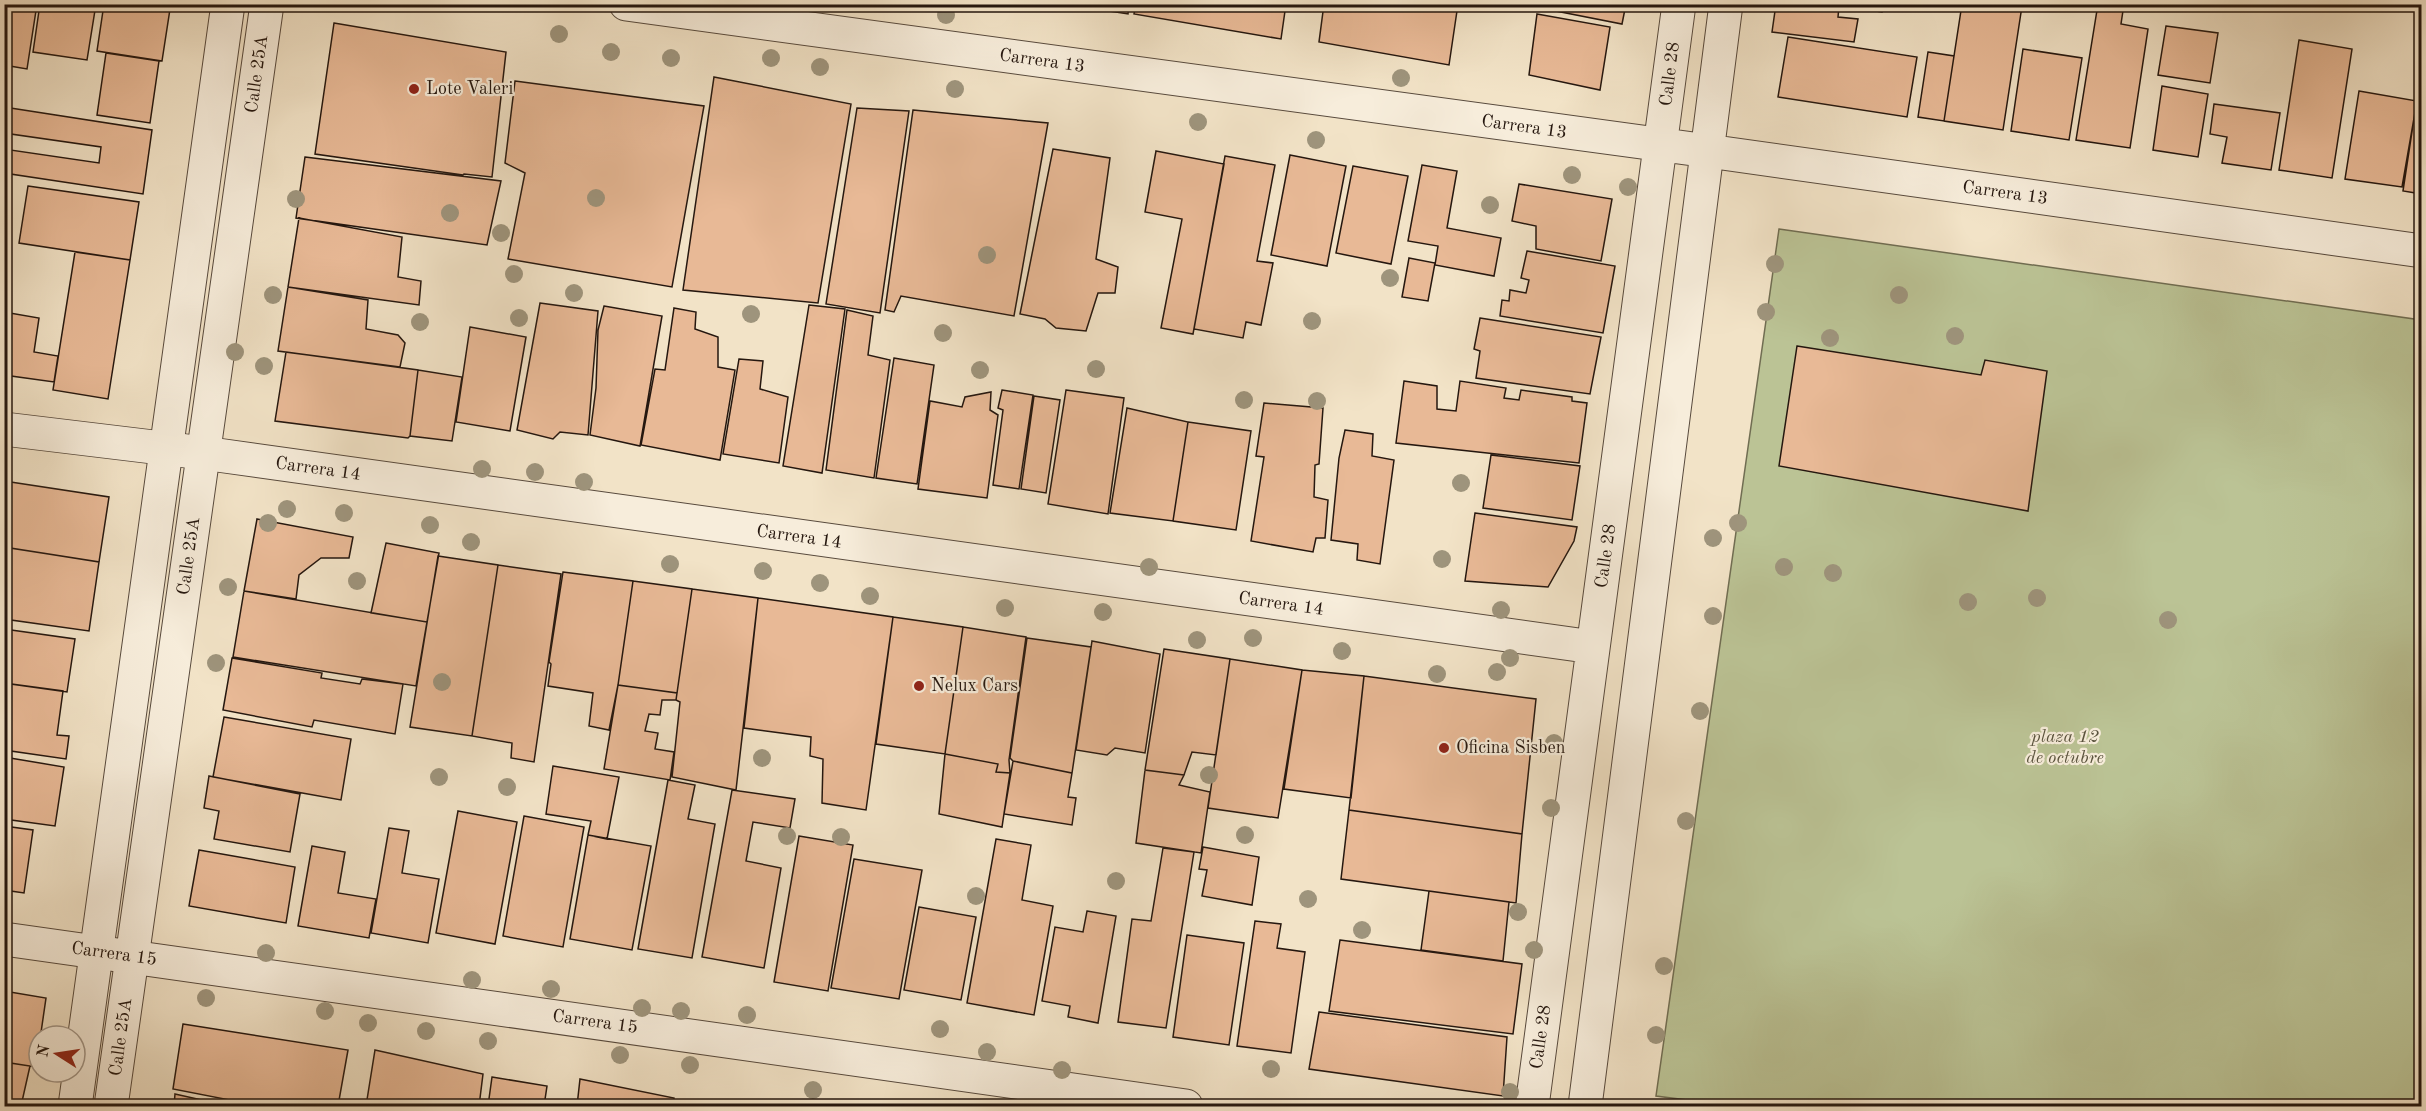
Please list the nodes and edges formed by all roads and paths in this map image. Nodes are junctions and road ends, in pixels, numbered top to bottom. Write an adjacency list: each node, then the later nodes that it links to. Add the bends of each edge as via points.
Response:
1 (228, 4): 10 (street, Calle 25A)
2 (267, 4): 11 (street, Calle 25A)
3 (626, 4): 6 (street, Carrera 13)
4 (1679, 4): 6 (street, Calle 28)
5 (1726, 4): 7 (street)
6 (1661, 146): 7 (street, Carrera 13); 12 (street, Calle 28)
7 (1708, 151): 8 (street, Carrera 13); 20 (street)
8 (2421, 251)
9 (4, 429): 10 (street, Carrera 14)
10 (166, 449): 11 (street, Carrera 14); 14 (street, Calle 25A)
11 (203, 453): 12 (street, Carrera 14); 15 (street, Calle 25A)
12 (1593, 647): 19 (street, Calle 28)
13 (4, 939): 14 (street, Carrera 15)
14 (97, 951): 15 (street, Carrera 15); 16 (street, Calle 25A)
15 (132, 956): 17 (street, Calle 25A); 18 (street, Carrera 15)
16 (75, 1107)
17 (111, 1107)
18 (1186, 1107)
19 (1532, 1107)
20 (1585, 1107)

